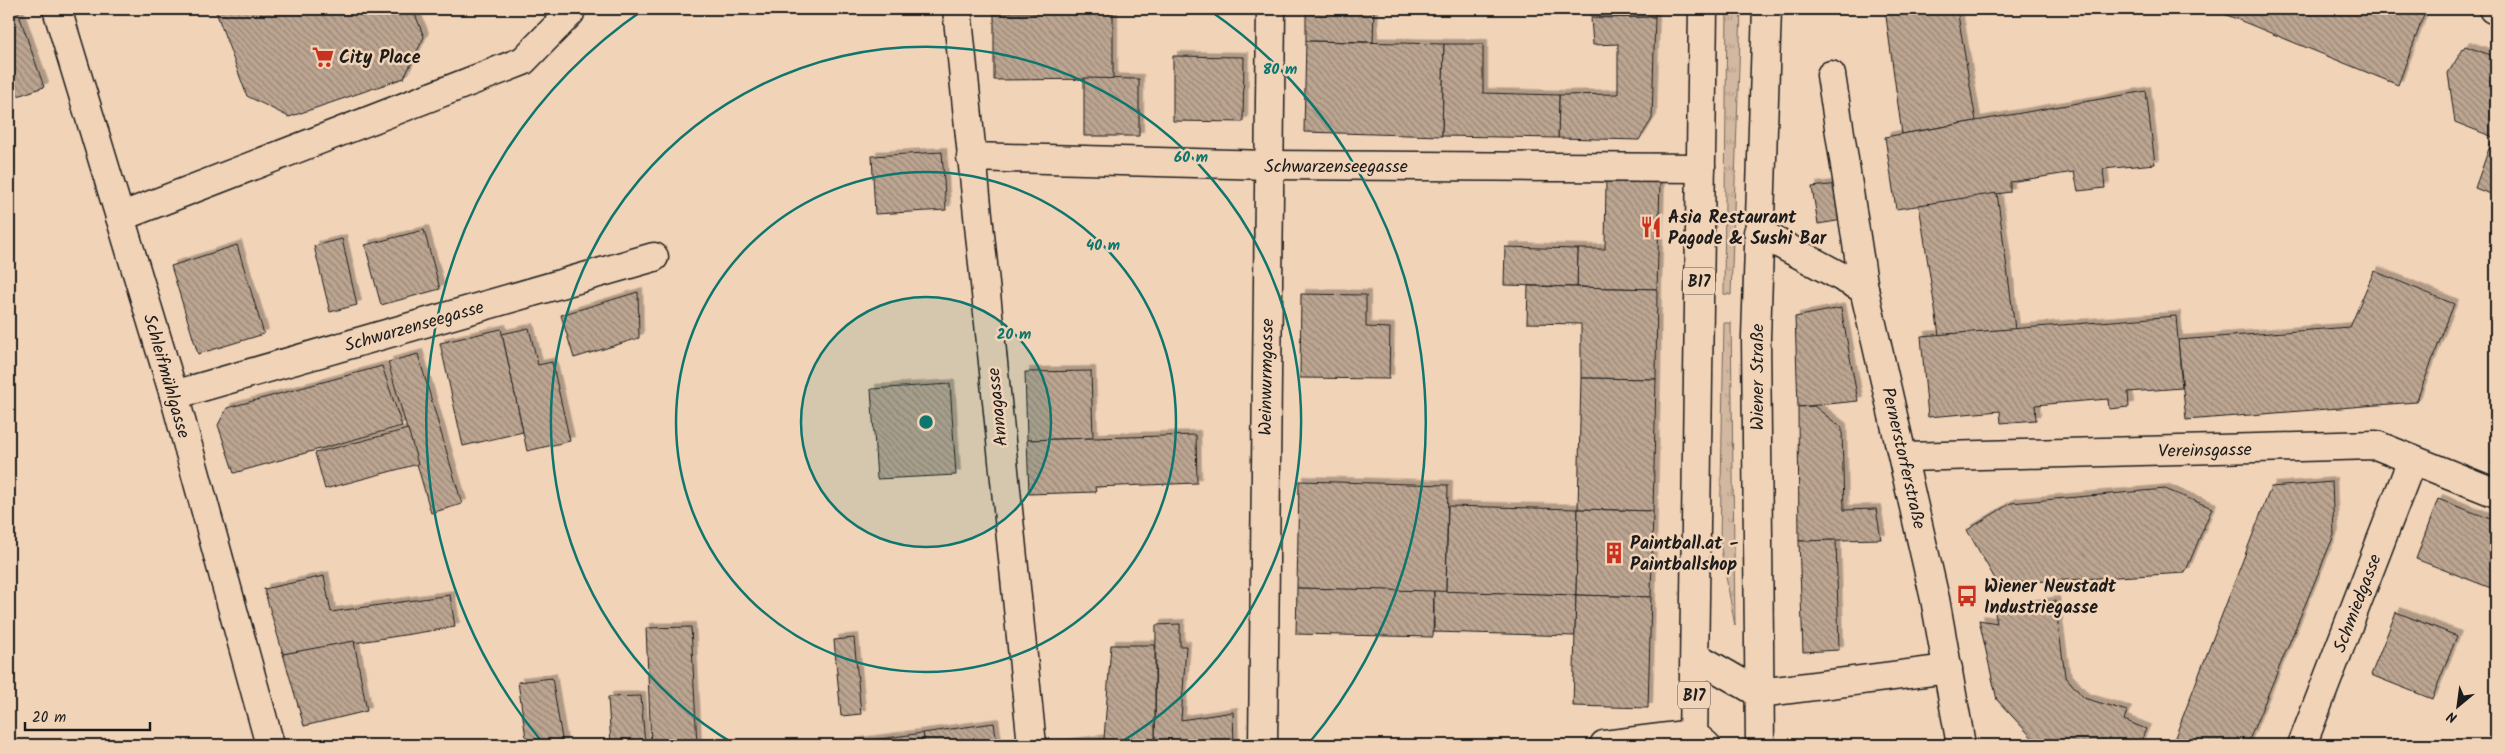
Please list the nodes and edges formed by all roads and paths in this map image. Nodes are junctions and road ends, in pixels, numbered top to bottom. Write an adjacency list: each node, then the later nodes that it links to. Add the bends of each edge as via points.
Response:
1 (57, 9): 11 (street, Schleifmühlgasse)
2 (570, 9): 11 (street, via 570,13 523,61)
3 (957, 9): 8 (street, Annagasse)
4 (1271, 9): 9 (street, Weinwurmgasse)
5 (1703, 9): 10 (street, B17)
6 (1767, 9): 12 (street, Wiener Straße)
7 (1831, 75): 14 (street, Pernerstorferstraße)
8 (971, 157): 9 (street, Schwarzenseegasse); 24 (street, Annagasse)
9 (1268, 165): 10 (street, Schwarzenseegasse); 25 (street, Weinwurmgasse)
10 (1701, 168): 19 (street, B17)
11 (120, 217): 15 (street, Schleifmühlgasse)
12 (1758, 232): 14 (street); 21 (street, Wiener Straße)
13 (654, 257): 15 (street, Schwarzenseegasse)
14 (1864, 289): 16 (street, Pernerstorferstraße)
15 (174, 395): 23 (street, Schleifmühlgasse)
16 (1904, 457): 17 (street, Vereinsgasse, via 2376,445); 20 (street, Pernerstorferstraße)
17 (2412, 460): 18 (street, Vereinsgasse); 29 (street, Schmiedgasse)
18 (2496, 493)
19 (1695, 656): 21 (street); 22 (street, B17)
20 (1948, 669): 21 (street); 28 (street, Pernerstorferstraße)
21 (1759, 692): 27 (street, Wiener Straße)
22 (1697, 741): 26 (street)
23 (270, 745)
24 (1032, 745)
25 (1263, 745)
26 (1604, 745)
27 (1760, 745)
28 (1961, 745)
29 (2302, 745)

